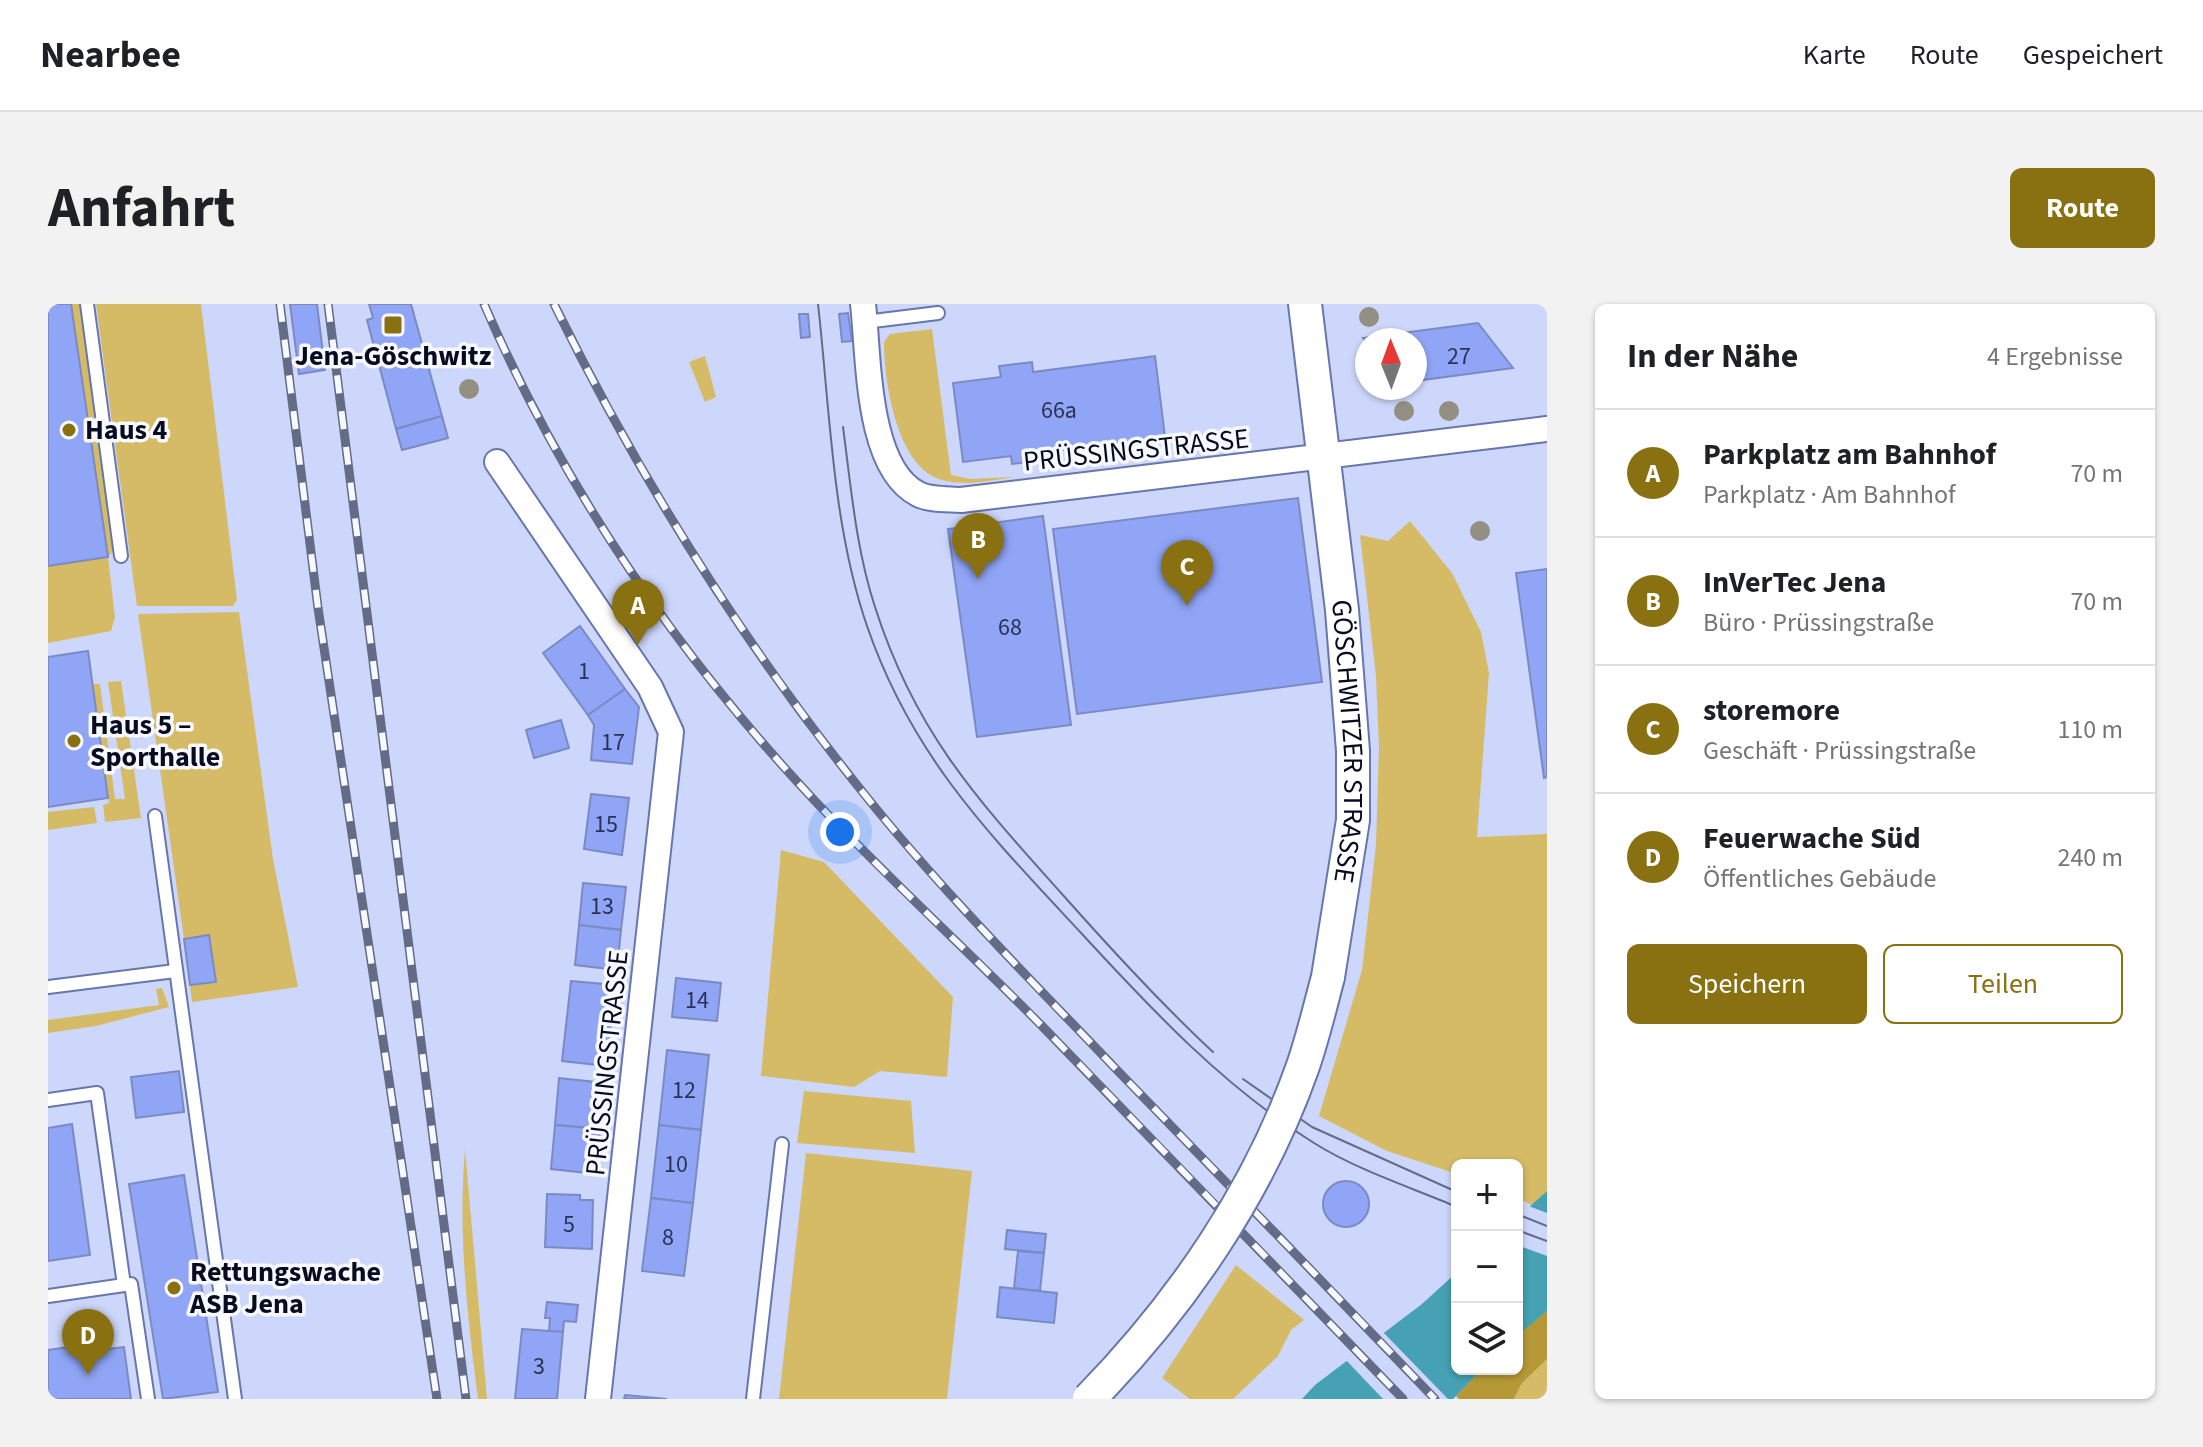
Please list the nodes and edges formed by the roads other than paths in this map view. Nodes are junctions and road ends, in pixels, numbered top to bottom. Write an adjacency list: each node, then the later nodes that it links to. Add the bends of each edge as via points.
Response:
1 (87, 304): 8 (lane)
2 (1307, 304): 6 (main road, GÖSCHWITZER STRASSE)
3 (864, 313): 4 (lane); 6 (street, PRÜSSINGSTRASSE, via 881,445 896,476 920,495 961,500)
4 (938, 313)
5 (1547, 429): 6 (street, PRÜSSINGSTRASSE)
6 (1323, 459): 20 (main road, GÖSCHWITZER STRASSE, bridge, via 1342,610 1353,765 1353,820 1328,977 1302,1067 1233,1215 1162,1317)
7 (497, 462): 18 (street, PRÜSSINGSTRASSE, via 650,687 671,732)
8 (121, 556)
9 (155, 816): 10 (lane)
10 (175, 971): 11 (lane); 17 (lane)
11 (48, 987)
12 (48, 1100): 14 (lane, via 97,1093)
13 (782, 1144): 19 (lane)
14 (124, 1285): 15 (lane); 16 (lane, via 131,1284)
15 (48, 1296)
16 (148, 1399)
17 (235, 1399)
18 (598, 1399)
19 (753, 1399)
20 (1089, 1399)

